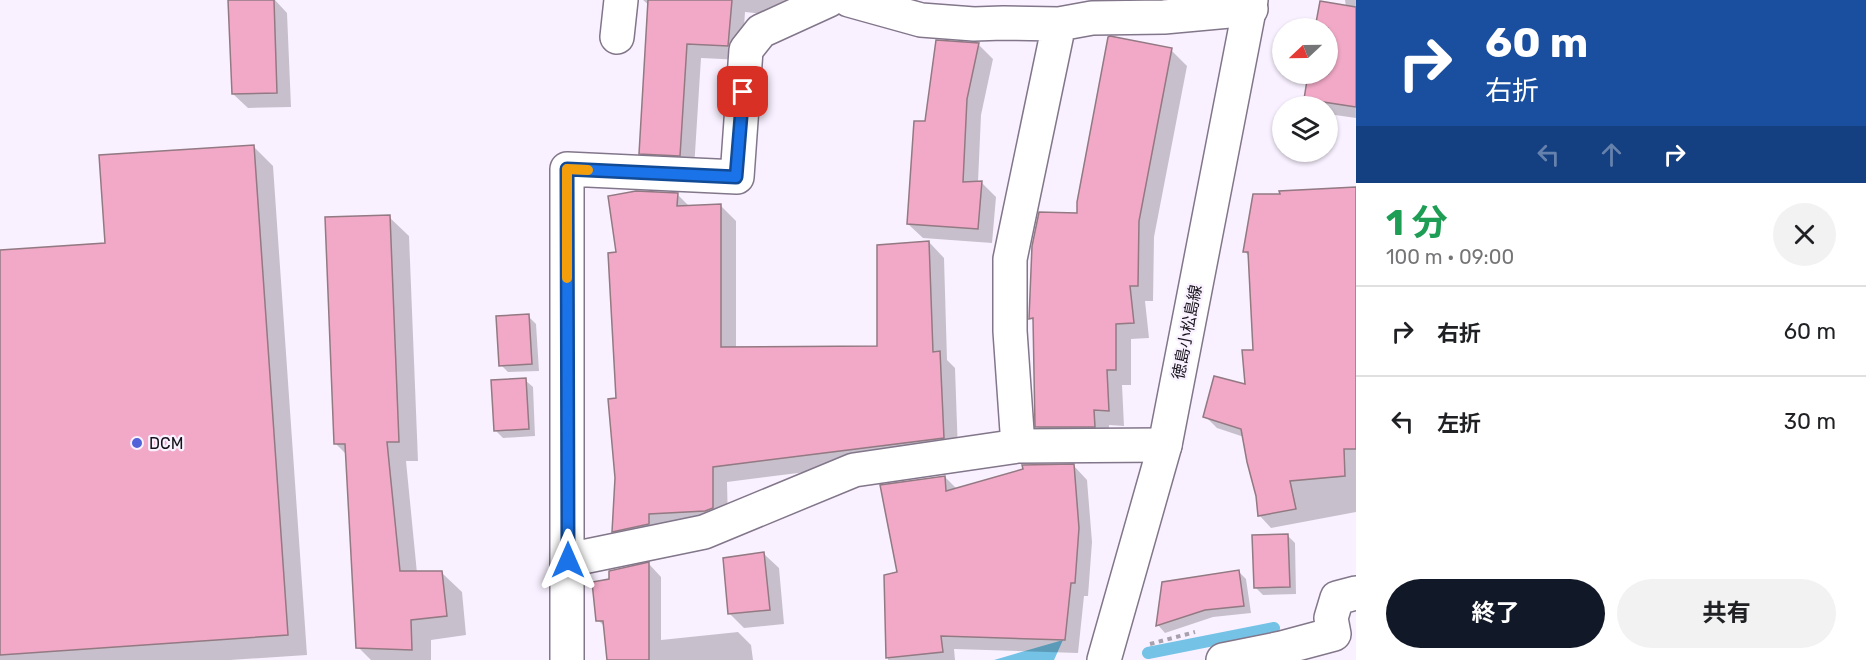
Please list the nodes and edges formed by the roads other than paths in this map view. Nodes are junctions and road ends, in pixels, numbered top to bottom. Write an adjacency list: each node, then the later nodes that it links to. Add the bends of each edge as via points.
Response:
1 (621, 0): 5 (street)
2 (850, 1): 4 (street, via 921,20); 8 (street, via 760,31 746,50 736,177 567,169)
3 (1251, 4): 4 (street, via 1164,17 1092,18); 7 (street, 徳島小松島線)
4 (1059, 24): 6 (street, via 1011,259 1010,331)
5 (617, 37)
6 (1018, 446): 7 (street); 8 (street, via 854,470 704,532)
7 (1165, 446): 12 (street, 徳島小松島線)
8 (568, 560): 11 (street)
9 (1356, 593): 10 (street, via 1337,598 1331,618)
10 (1338, 647): 13 (street, via 1282,648)
11 (567, 660)
12 (1104, 660)
13 (1223, 660)

